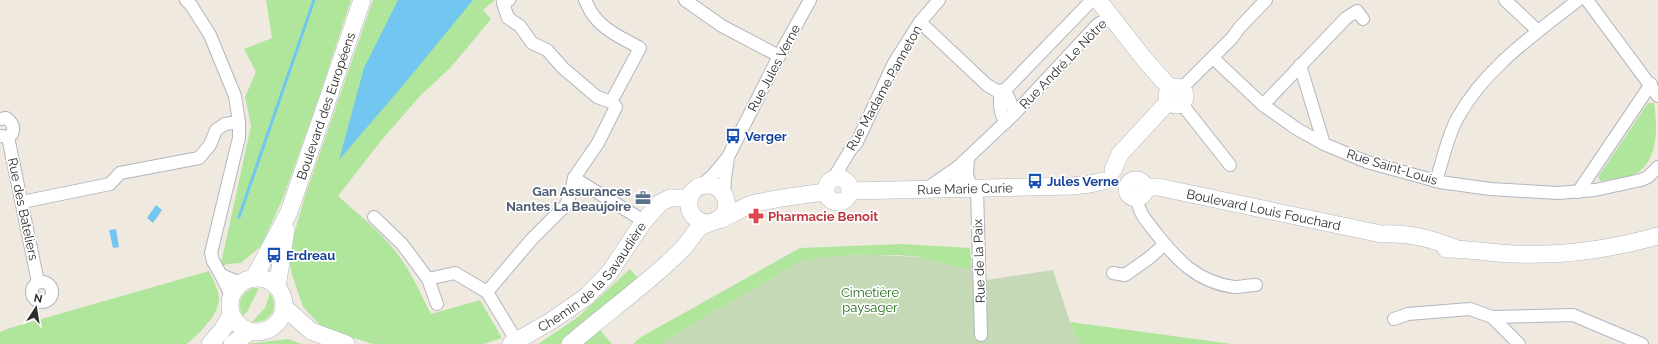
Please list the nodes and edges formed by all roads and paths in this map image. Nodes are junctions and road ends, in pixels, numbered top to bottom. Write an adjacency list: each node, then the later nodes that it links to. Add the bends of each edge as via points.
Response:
1 (186, 0): 27 (street, via 210,35 234,96)
2 (362, 0): 48 (main road, Boulevard des Européens)
3 (585, 0): 23 (street, via 593,16 600,23 640,48)
4 (685, 0): 16 (street, via 722,26)
5 (810, 0): 16 (street, Rue Jules Verne)
6 (939, 0): 14 (street, Rue Madame Panneton)
7 (1266, 0): 17 (street)
8 (1505, 0): 15 (street)
9 (1578, 0): 15 (street)
10 (1586, 0): 19 (street)
11 (506, 1): 23 (street, via 508,18 520,26 532,43 547,50 563,68 597,97)
12 (1101, 4): 20 (street, Rue André Le Nôtre); 21 (main road); 25 (street, Rue André Le Nôtre, via 1097,25)
13 (1363, 19): 18 (street, via 1357,11 1346,18)
14 (920, 22): 20 (street, via 987,85 997,91); 39 (street, Rue Madame Panneton, via 894,63 856,142)
15 (1538, 31): 37 (street, via 1507,58 1470,97 1457,119)
16 (779, 56): 31 (street, Rue Jules Verne)
17 (1213, 58): 21 (street); 24 (street, Rue Saint-Louis)
18 (1300, 65): 24 (street); 30 (street)
19 (1651, 84): 22 (street); 43 (street)
20 (1003, 90): 25 (street, Rue André Le Nôtre); 28 (street, Rue André Le Nôtre, via 1000,99 1001,116)
21 (1175, 95): 33 (street); 38 (main road, via 1120,154)
22 (1658, 96)
23 (611, 102): 36 (street, via 616,107 598,143)
24 (1263, 105): 30 (street, Rue Saint-Louis)
25 (1015, 113): 28 (street, Rue André Le Nôtre)
26 (0, 119): 29 (street, Rue des Bateliers, via 6,118 14,125 12,134)
27 (239, 122): 45 (street, via 225,124 216,130 210,145 199,158 120,173 110,184); 56 (street, via 239,138 211,253)
28 (1006, 122): 32 (street, Rue André Le Nôtre)
29 (4, 137): 45 (street, Rue des Bateliers)
30 (1324, 144): 37 (street, Rue Saint-Louis, via 1368,162)
31 (728, 157): 40 (street, Rue Jules Verne); 44 (street, Rue Jules Verne)
32 (968, 158): 34 (street, Rue André Le Nôtre); 41 (street)
33 (1230, 165)
34 (958, 167): 41 (street); 42 (street, Rue André Le Nôtre)
35 (1658, 167): 43 (street, Rue Saint-Louis, via 1641,180)
36 (574, 178): 50 (street); 62 (street, via 566,205 531,240)
37 (1436, 181): 43 (street, Rue Saint-Louis, via 1490,189)
38 (1124, 184): 41 (main road, Rue Marie Curie); 52 (main road, Boulevard Louis Fouchard, via 1158,187 1442,249 1518,254 1570,252 1610,248); 53 (street, via 1141,214)
39 (829, 185): 42 (main road, Rue Marie Curie, via 837,178 845,180 850,191); 47 (main road)
40 (701, 186): 44 (main road, via 715,186); 46 (main road, via 695,190)
41 (968, 188): 42 (main road, Rue Marie Curie); 72 (street, Rue de la Paix)
42 (926, 190)
43 (1578, 192)
44 (725, 197): 47 (main road); 51 (main road, via 725,212)
45 (22, 202): 59 (street, Rue des Bateliers)
46 (689, 204): 50 (main road, Chemin de la Savaudière, via 678,198 664,200); 51 (main road, via 696,220); 54 (main road, via 683,230)
47 (751, 205): 51 (main road)
48 (289, 212): 58 (main road, Boulevard des Européens); 61 (main road, Boulevard des Européens)
49 (374, 217): 57 (street, via 402,244)
50 (644, 221): 73 (main road, Chemin de la Savaudière, via 610,272 586,297)
51 (714, 221): 54 (main road, via 699,228)
52 (1658, 236)
53 (1165, 244): 55 (street, via 1125,275); 60 (street, via 1184,266 1214,282 1235,287)
54 (668, 262): 77 (main road)
55 (1113, 273)
56 (221, 275): 58 (street, via 236,281); 63 (street)
57 (428, 279): 62 (street, via 455,274); 64 (street)
58 (249, 280): 61 (main road, via 266,280); 63 (main road, via 235,289)
59 (38, 282)
60 (1256, 285)
61 (277, 287): 65 (main road, via 283,296)
62 (487, 292): 73 (street)
63 (230, 298): 66 (main road)
64 (437, 304)
65 (284, 307): 69 (main road, via 281,318); 70 (main road)
66 (231, 315): 71 (main road, via 238,325); 74 (main road)
67 (1492, 317): 68 (street, via 1470,310 1408,314); 78 (street); 79 (street, via 1573,315)
68 (1394, 319)
69 (274, 326): 70 (main road); 71 (main road, via 263,332)
70 (312, 331): 76 (main road)
71 (250, 332): 75 (main road)
72 (982, 335)
73 (514, 342)
74 (210, 344)
75 (232, 344)
76 (346, 344)
77 (570, 344)
78 (1519, 344)
79 (1642, 344)

